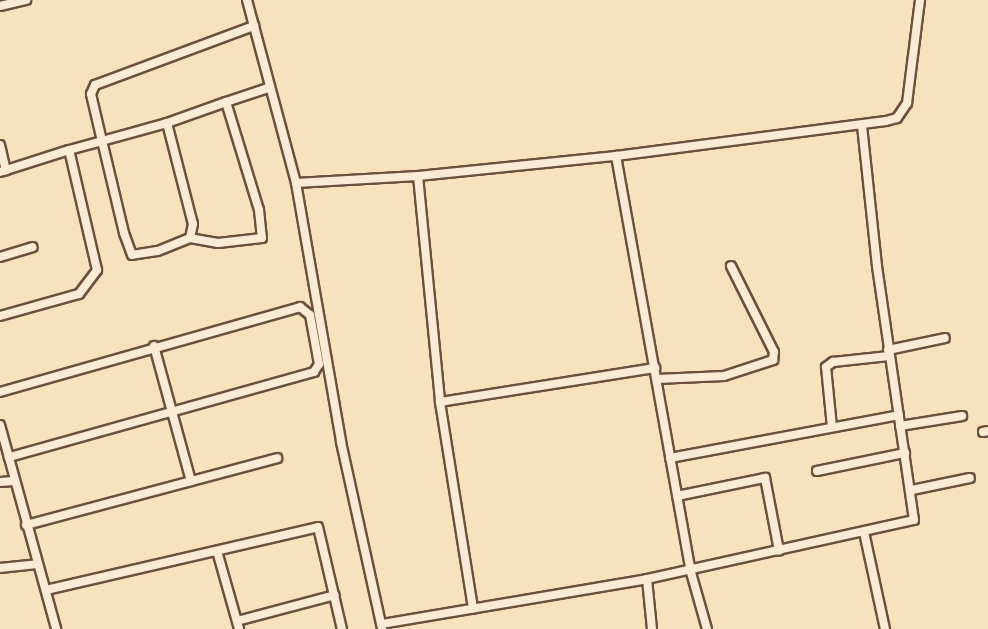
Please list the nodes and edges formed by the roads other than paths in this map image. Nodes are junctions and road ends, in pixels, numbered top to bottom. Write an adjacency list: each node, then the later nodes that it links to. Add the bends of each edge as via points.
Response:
1 (26, 0): 4 (street)
2 (248, 0): 5 (street)
3 (920, 0): 9 (street, via 906,107 897,118)
4 (0, 6)
5 (254, 26): 6 (street); 10 (street, via 95,85 91,93)
6 (268, 88): 7 (street); 16 (street)
7 (226, 102): 8 (street); 17 (street, via 259,210 262,238 218,243)
8 (167, 123): 10 (street); 17 (street, via 193,224)
9 (862, 125): 13 (street); 24 (street)
10 (102, 141): 12 (street); 17 (street, via 132,255 157,251)
11 (0, 145): 14 (street)
12 (69, 150): 14 (street); 21 (street, via 98,270 79,294)
13 (616, 156): 15 (street); 25 (street)
14 (3, 171)
15 (418, 176): 16 (street); 28 (street)
16 (296, 183): 58 (street, via 341,442)
17 (190, 238)
18 (32, 247): 19 (street)
19 (0, 257)
20 (731, 266): 26 (street, via 774,352 773,360 724,376)
21 (0, 316)
22 (945, 338): 24 (street)
23 (154, 346): 27 (street); 29 (street); 29 (street, via 296,308 303,308 309,315 317,370)
24 (889, 353): 30 (street); 34 (street, via 833,362 826,367)
25 (655, 368): 26 (street); 28 (street)
26 (657, 379): 38 (street)
27 (0, 392)
28 (440, 402): 56 (street)
29 (171, 412): 36 (street); 42 (street)
30 (898, 415): 33 (street); 34 (street)
31 (962, 416): 33 (street)
32 (0, 425): 36 (street)
33 (900, 426): 35 (street)
34 (832, 428): 38 (street)
35 (905, 453): 39 (street); 44 (street)
36 (9, 457): 41 (street)
37 (277, 458): 42 (street)
38 (670, 458): 45 (street)
39 (817, 471)
40 (970, 478): 44 (street)
41 (14, 481): 43 (street); 46 (street)
42 (191, 481): 46 (street)
43 (0, 482)
44 (912, 490): 47 (street, via 914,520)
45 (677, 496): 49 (street, via 765,478); 52 (street)
46 (26, 525): 50 (street)
47 (864, 532): 49 (street); 63 (street)
48 (217, 551): 54 (street); 55 (street, via 318,527); 57 (street)
49 (778, 551): 52 (street)
50 (38, 564): 51 (street); 54 (street)
51 (0, 568)
52 (690, 569): 53 (street); 62 (street)
53 (647, 579): 56 (street); 61 (street)
54 (46, 590): 59 (street)
55 (335, 595): 57 (street); 60 (street)
56 (473, 608): 58 (street)
57 (238, 625)
58 (382, 627)
59 (56, 629)
60 (342, 629)
61 (652, 629)
62 (706, 629)
63 (885, 629)

